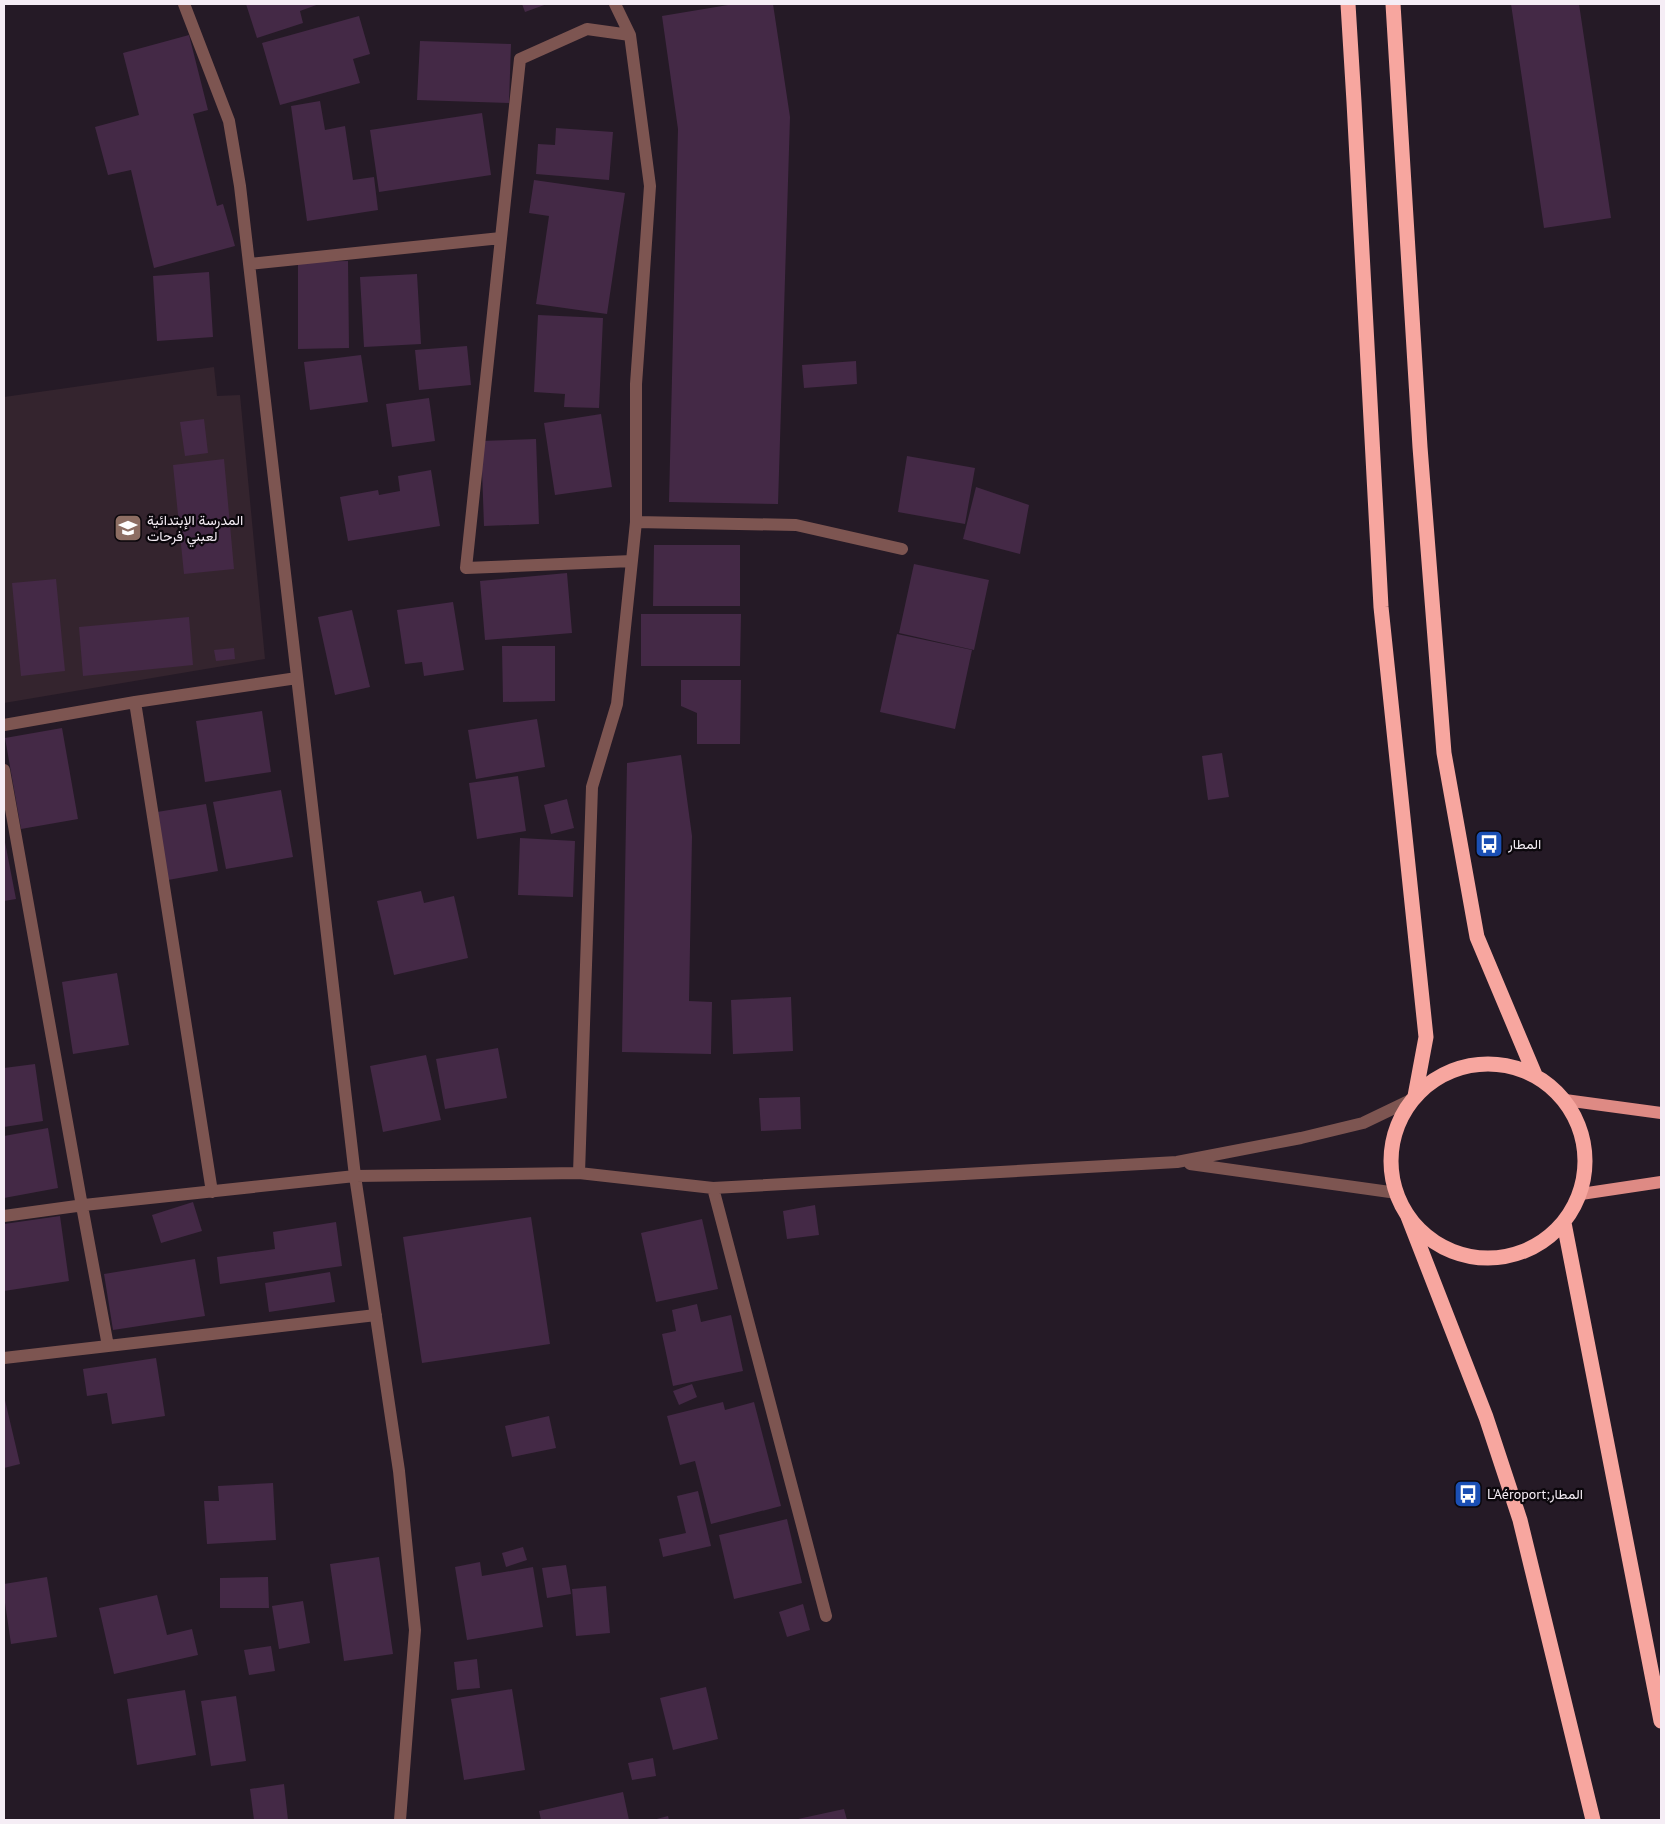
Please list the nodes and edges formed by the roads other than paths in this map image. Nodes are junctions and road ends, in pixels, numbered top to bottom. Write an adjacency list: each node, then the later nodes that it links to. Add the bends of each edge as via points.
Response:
1 (184, 4): 7 (street, via 228,121)
2 (616, 4): 5 (street)
3 (1348, 4): 16 (highway, via 1381,607 1426,1037)
4 (1393, 4): 15 (highway, via 1420,447 1444,753 1477,936)
5 (630, 35): 6 (street, via 587,29 520,59); 8 (street, via 650,186 636,384)
6 (500, 238): 7 (street); 10 (street, via 466,568)
7 (249, 264): 11 (street)
8 (636, 522): 9 (street, via 796,525); 10 (street)
9 (902, 549)
10 (632, 561): 20 (street, via 617,704 592,787)
11 (297, 678): 12 (street); 21 (street)
12 (135, 702): 13 (street); 24 (street)
13 (4, 725)
14 (4, 770): 27 (street)
15 (1535, 1075): 16 (highway, via 1504,1065 1471,1065 1441,1076); 17 (highway)
16 (1414, 1098): 19 (street, via 1363,1124); 25 (highway, via 1400,1120 1392,1144 1391,1169)
17 (1565, 1100): 18 (main road); 26 (highway, via 1581,1129 1586,1162)
18 (1661, 1113)
19 (1177, 1162): 23 (street); 25 (street)
20 (579, 1173): 21 (street); 23 (street)
21 (355, 1176): 24 (street); 31 (street)
22 (1661, 1182): 26 (main road)
23 (713, 1188): 34 (street)
24 (212, 1192): 27 (street)
25 (1396, 1193): 28 (highway)
26 (1581, 1194): 30 (highway)
27 (82, 1206): 29 (street); 32 (street)
28 (1406, 1214): 30 (highway, via 1427,1236 1453,1252 1482,1258 1512,1255 1540,1243); 37 (highway, via 1486,1418 1520,1520)
29 (4, 1216)
30 (1564, 1224): 35 (highway)
31 (376, 1315): 32 (street); 36 (street, via 399,1471 415,1630)
32 (108, 1346): 33 (street)
33 (4, 1358)
34 (826, 1616)
35 (1661, 1721)
36 (400, 1820)
37 (1593, 1820)

